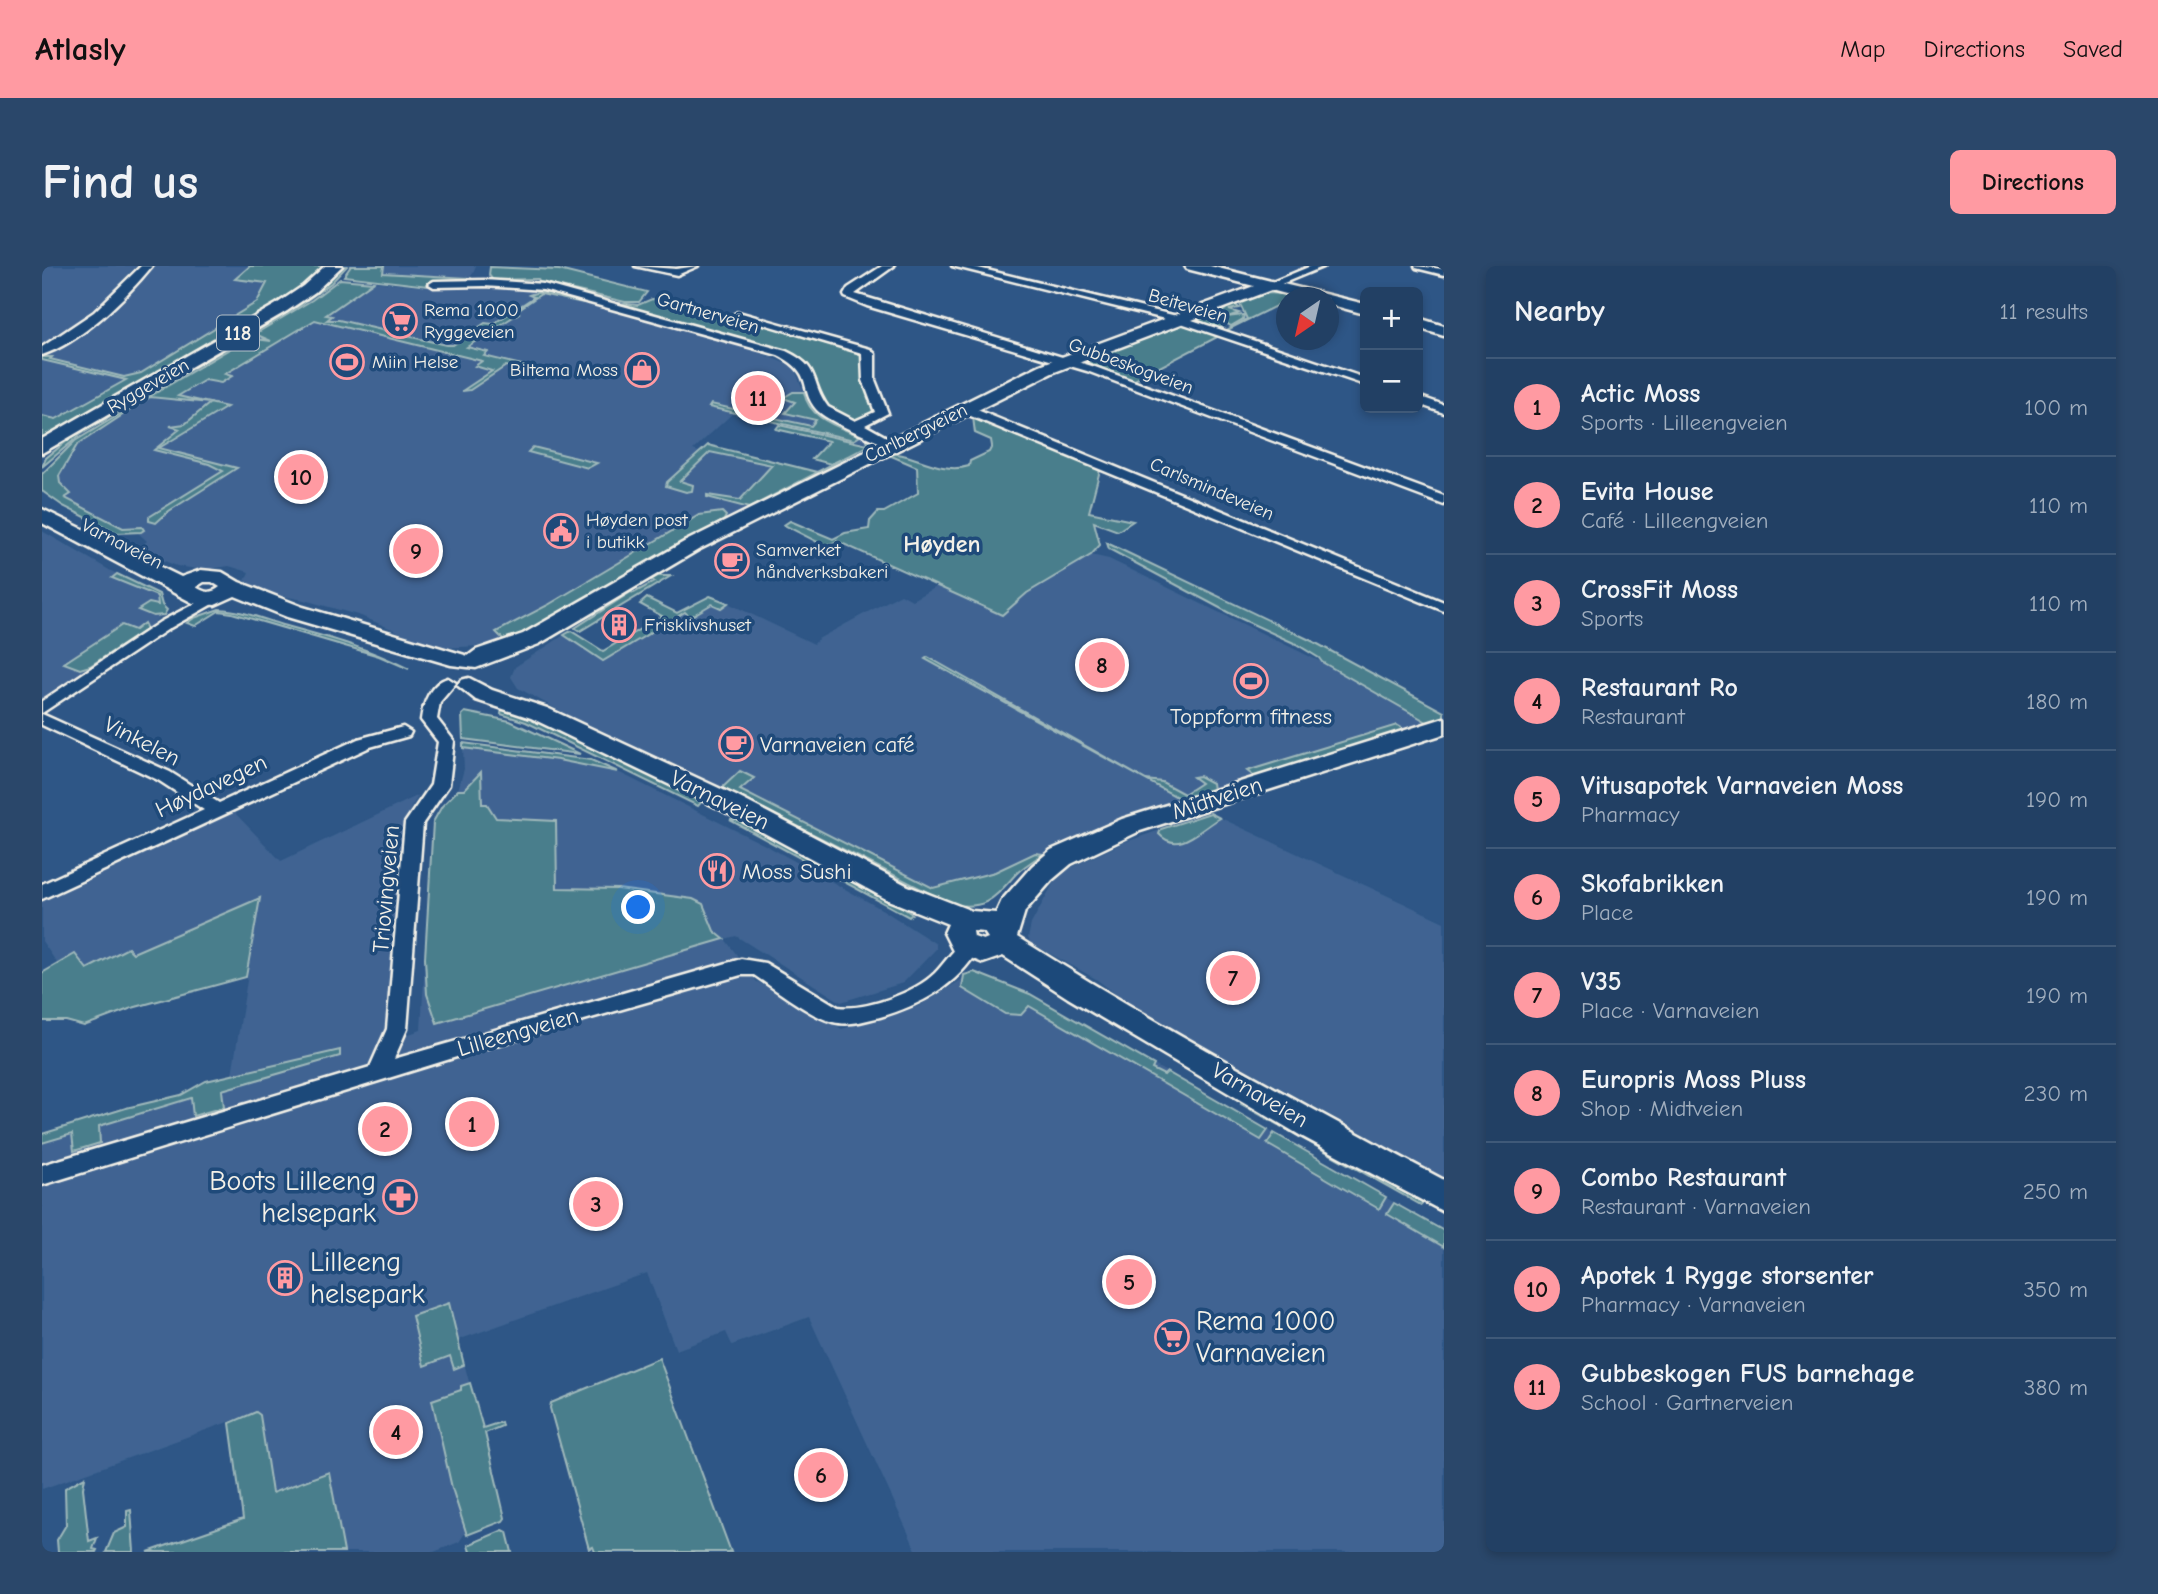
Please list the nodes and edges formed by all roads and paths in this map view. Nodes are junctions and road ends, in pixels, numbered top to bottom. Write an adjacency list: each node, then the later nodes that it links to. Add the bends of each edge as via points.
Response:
1 (147, 266): 20 (street, via 84,326)
2 (334, 266): 27 (main road, Ryggeveien / 118, via 281,308)
3 (640, 266): 4 (street, via 677,272)
4 (693, 266)
5 (889, 266): 21 (street, Gubbeskogveien, via 849,295)
6 (957, 266): 17 (street, Beiteveien)
7 (1192, 266): 12 (street)
8 (1320, 266): 12 (street, Carlbergveien)
9 (1420, 266): 10 (street)
10 (1444, 272)
11 (434, 284): 26 (street, Gartnerveien, via 482,277 569,293 782,353 802,362 824,410)
12 (1270, 285): 13 (street); 17 (street, Carlbergveien)
13 (1278, 287)
14 (1339, 302): 15 (street)
15 (1360, 308)
16 (738, 315): 26 (street, via 866,351 869,380 882,413)
17 (1176, 319): 21 (street, Carlbergveien); 22 (street, Beiteveien)
18 (1423, 325): 19 (street)
19 (1444, 331)
20 (42, 352)
21 (1066, 360): 24 (street, Carlbergveien); 31 (street, Gubbeskogveien)
22 (1360, 380)
23 (1423, 402): 25 (street)
24 (965, 409): 28 (street, Carlbergveien); 37 (street, Carlsmindeveien)
25 (1444, 409)
26 (854, 426): 28 (street, Gartnerveien)
27 (66, 434): 29 (main road, Ryggeveien / 118); 30 (main road, Ryggeveien / 118)
28 (892, 444): 39 (street, Carlbergveien, via 691,546 531,639 509,658)
29 (42, 447)
30 (42, 456)
31 (1444, 501)
32 (42, 506): 34 (street, Varnaveien, via 160,564)
33 (42, 515): 35 (street, Varnaveien)
34 (204, 576): 35 (street, Varnaveien, via 188,582); 36 (street, Varnaveien, via 221,578)
35 (185, 589): 36 (street, Varnaveien, via 195,596); 38 (street)
36 (219, 594): 38 (street); 39 (street, Varnaveien, via 372,635)
37 (1444, 607)
38 (165, 625): 40 (street)
39 (466, 673): 46 (street, Varnaveien, via 484,695 539,713 727,802); 47 (street, Triovingveien, via 432,701 429,720 446,741 444,771 438,789 414,823 397,1029)
40 (42, 708)
41 (42, 719): 44 (street, Vinkelen, via 153,771)
42 (1444, 726): 46 (street, Midtveien, via 1096,840 1061,857)
43 (403, 732): 44 (street, Høydavegen, via 364,743)
44 (217, 810): 45 (street, Høydavegen)
45 (42, 892)
46 (980, 936): 47 (street, Lilleengveien, via 940,981 922,993 850,1017 833,1014 758,968 741,967); 49 (street, Varnaveien, via 1023,972 1078,990)
47 (378, 1072): 48 (street, Lilleengveien)
48 (42, 1174)
49 (1444, 1197)

